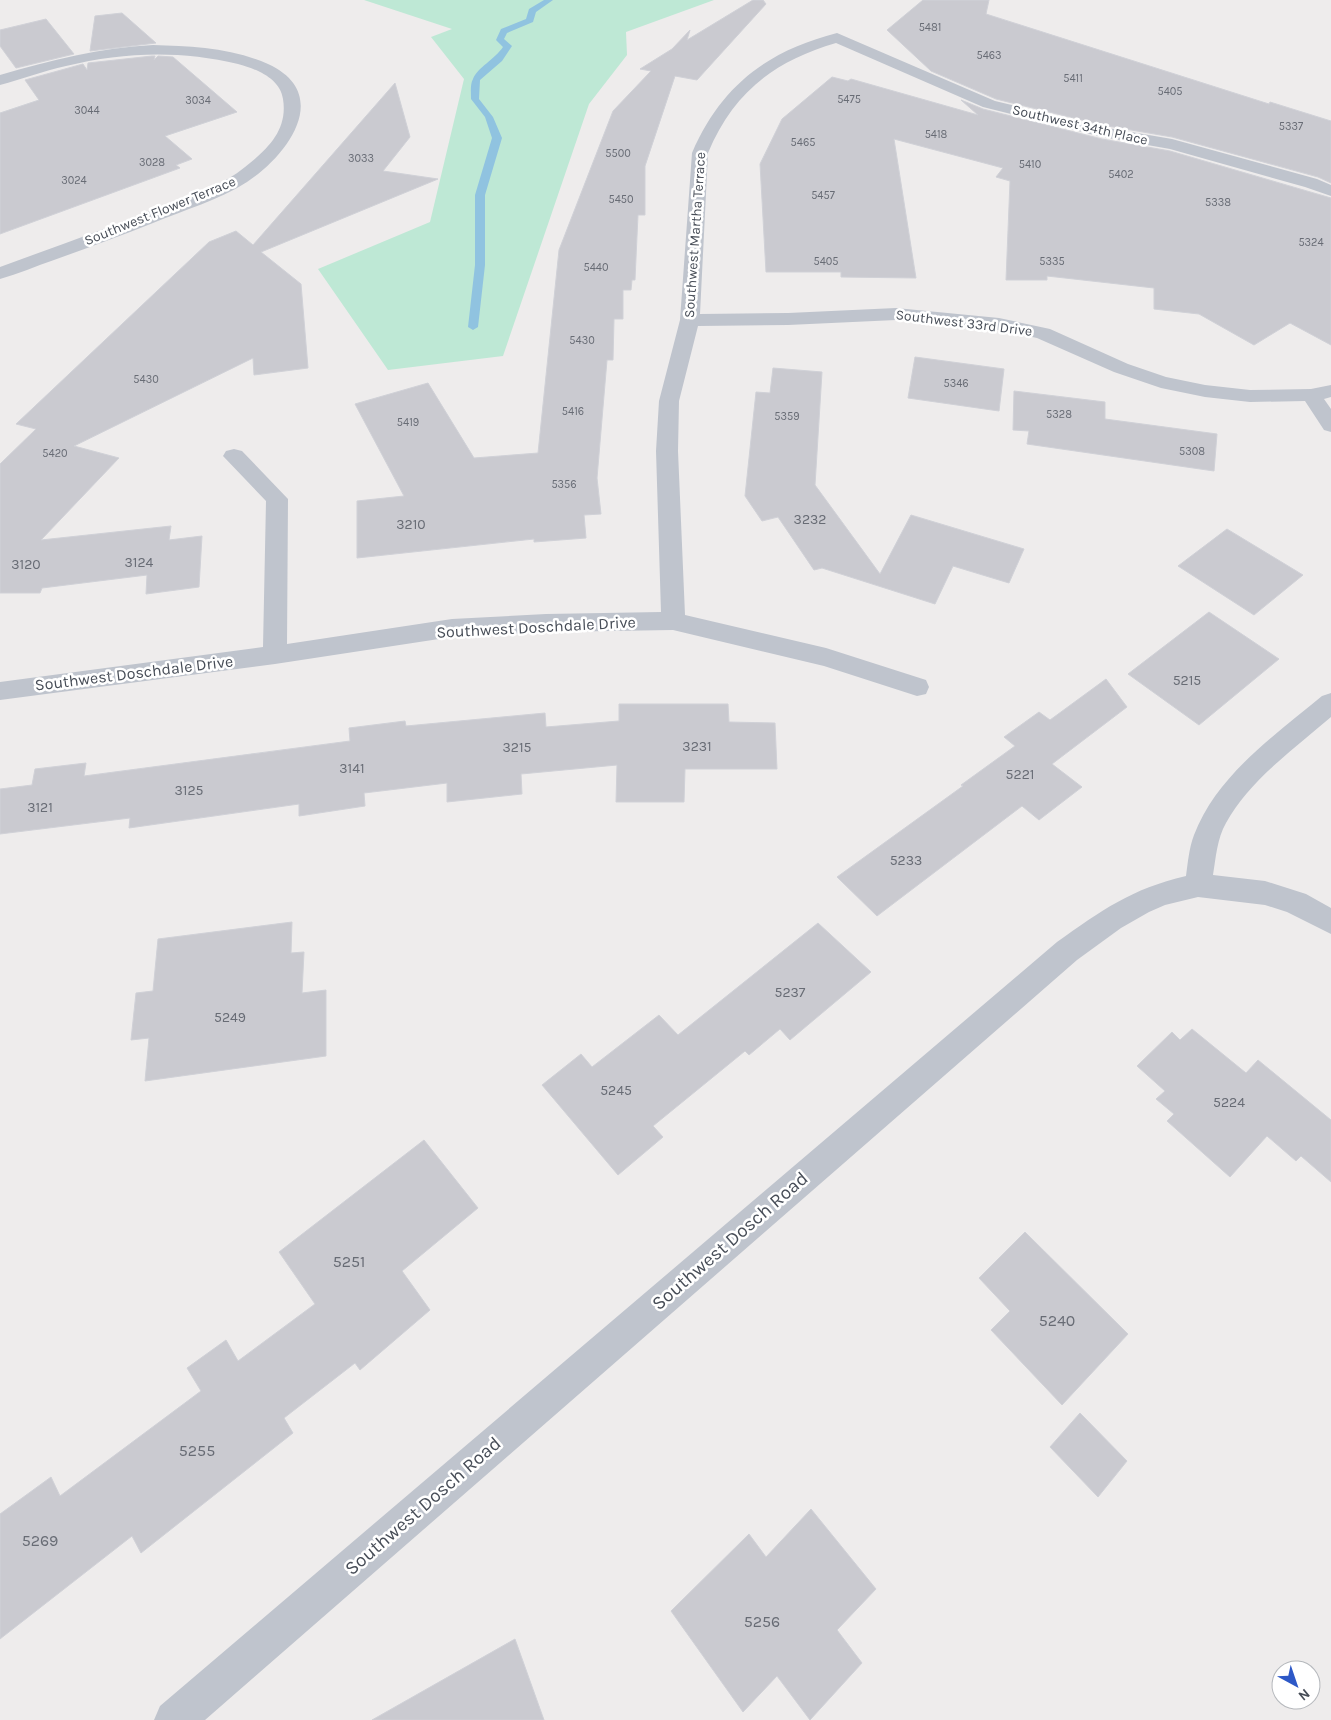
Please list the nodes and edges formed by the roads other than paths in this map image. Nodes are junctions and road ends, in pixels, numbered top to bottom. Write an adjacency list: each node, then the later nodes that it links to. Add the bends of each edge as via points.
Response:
1 (837, 38): 3 (street, Southwest 34th Place, via 989,104 1102,132 1172,144); 5 (street, Southwest Martha Terrace, via 796,52 766,69 730,99 706,134 700,154)
2 (0, 80): 4 (street, Southwest Flower Terrace, via 57,62 119,51 166,48 206,52 257,65 280,78 292,100 293,121 282,139 263,159 246,175 228,185)
3 (1331, 191)
4 (0, 273)
5 (690, 320): 6 (street, Southwest 33rd Drive, via 896,314 998,324 1043,333 1161,382 1250,396); 9 (street, Southwest Martha Terrace, via 669,401 667,451)
6 (1321, 393): 7 (street, Southwest 33rd Drive)
7 (1331, 425)
8 (234, 456): 10 (street, via 277,499)
9 (673, 621): 10 (street, Southwest Doschdale Drive, via 452,628); 11 (street, Southwest Doschdale Drive, via 826,657)
10 (275, 655): 12 (street, Southwest Doschdale Drive)
11 (917, 687)
12 (0, 691)
13 (1331, 703): 14 (street, via 1272,754 1225,801 1207,836)
14 (1198, 885): 15 (street, Southwest Dosch Road, via 1265,893 1296,903); 16 (street, Southwest Dosch Road, via 1139,903 1067,950)
15 (1331, 922)
16 (174, 1720)

